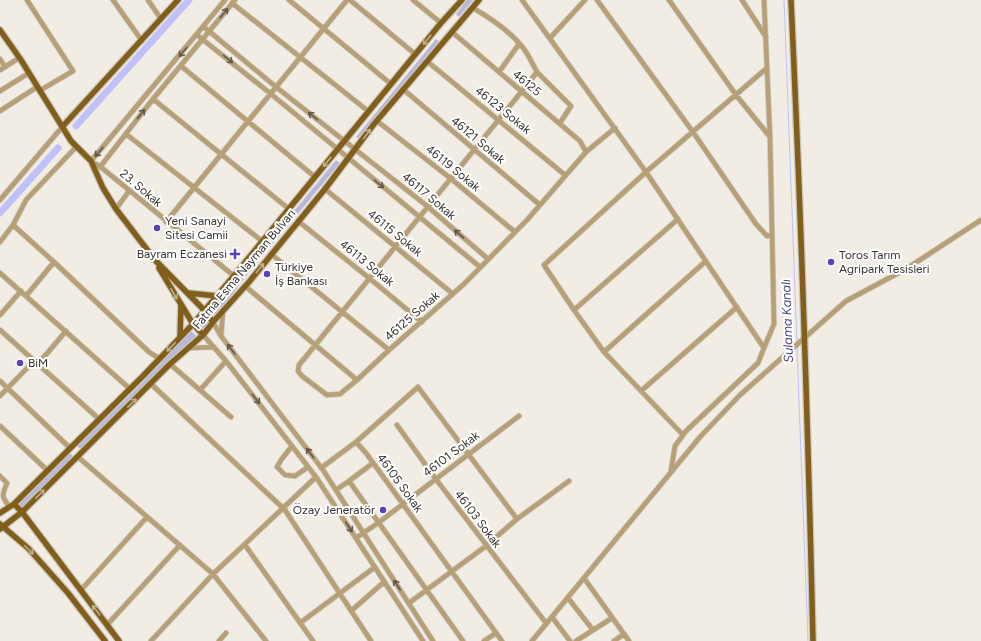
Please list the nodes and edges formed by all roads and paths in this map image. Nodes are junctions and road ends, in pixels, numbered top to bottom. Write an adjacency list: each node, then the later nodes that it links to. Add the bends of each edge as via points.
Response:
1 (27, 0): 47 (street, via 74,71)
2 (113, 0): 31 (street)
3 (148, 0): 20 (street)
4 (178, 0): 20 (main road)
5 (225, 0): 22 (street)
6 (289, 0): 23 (street)
7 (349, 0): 23 (street); 33 (street)
8 (413, 0): 21 (street)
9 (462, 0): 21 (main road, Fatma Esma Nayman Bulvarı)
10 (480, 0): 19 (main road, Fatma Esma Nayman Bulvarı)
11 (522, 0): 28 (street)
12 (585, 0): 28 (street)
13 (597, 0): 62 (street)
14 (669, 0): 52 (street)
15 (742, 0): 29 (street)
16 (764, 0): 29 (street)
17 (791, 0): 128 (main road)
18 (234, 2): 25 (street, one-way to 18); 34 (street)
19 (474, 8): 26 (main road, Fatma Esma Nayman Bulvarı); 32 (street, via 504,29)
20 (161, 18): 31 (main road)
21 (441, 23): 33 (main road, Fatma Esma Nayman Bulvarı, one-way to 33)
22 (204, 27): 25 (street, 46117 Sokak); 27 (street)
23 (324, 29): 34 (street); 45 (street)
24 (0, 30): 35 (main road)
25 (209, 31): 30 (street); 46 (street, 46117 Sokak)
26 (452, 32): 37 (main road, Fatma Esma Nayman Bulvarı); 42 (street, 46125)
27 (197, 35): 30 (street, 46117 Sokak); 73 (street, one-way to 73)
28 (550, 38): 61 (street)
29 (766, 38): 40 (street)
30 (203, 39): 38 (street); 51 (street, 46117 Sokak, one-way to 51)
31 (142, 41): 60 (main road)
32 (519, 44): 42 (street); 43 (street)
33 (415, 54): 45 (main road, Fatma Esma Nayman Bulvarı)
34 (301, 57): 46 (street); 55 (street)
35 (19, 58): 39 (street); 44 (main road)
36 (0, 59): 39 (street)
37 (428, 62): 48 (main road, Fatma Esma Nayman Bulvarı); 56 (street, 46123 Sokak)
38 (181, 66): 53 (street); 58 (street)
39 (5, 67): 41 (street)
40 (767, 68): 52 (street); 64 (street)
41 (0, 70)
42 (499, 72): 50 (street, 46125)
43 (537, 72): 50 (street); 59 (street, via 571,106)
44 (29, 73): 47 (main road); 49 (street)
45 (391, 84): 55 (main road, Fatma Esma Nayman Bulvarı)
46 (276, 87): 51 (street); 65 (street, 46117 Sokak, one-way to 46)
47 (38, 89): 54 (street); 60 (main road)
48 (404, 90): 57 (main road, Fatma Esma Nayman Bulvarı); 69 (street, 46121 Sokak)
49 (0, 91)
50 (522, 91): 56 (street); 59 (street, 46125)
51 (271, 94): 58 (street); 67 (street, 46117 Sokak)
52 (736, 95): 62 (street); 64 (street)
53 (153, 100): 63 (street, one-way to 53); 71 (street)
54 (0, 111)
55 (368, 112): 65 (main road, Fatma Esma Nayman Bulvarı)
56 (499, 119): 69 (street); 76 (street, 46123 Sokak)
57 (377, 121): 68 (main road, Fatma Esma Nayman Bulvarı, one-way to 57); 78 (street, 46119 Sokak)
58 (248, 122): 71 (street); 77 (street)
59 (560, 123): 70 (street, 46125, via 580,141)
60 (63, 126): 66 (main road); 82 (street)
61 (615, 128): 70 (street); 75 (street)
62 (693, 132): 75 (street); 94 (street, via 756,224 767,236)
63 (126, 134): 74 (street); 79 (street)
64 (770, 137): 94 (street)
65 (344, 141): 67 (main road, Fatma Esma Nayman Bulvarı); 68 (street, 46117 Sokak)
66 (76, 147): 73 (main road); 92 (street, via 26,200)
67 (337, 149): 72 (street, 46117 Sokak); 77 (main road, Fatma Esma Nayman Bulvarı, one-way to 77)
68 (356, 149): 72 (main road, Fatma Esma Nayman Bulvarı); 84 (street, 46117 Sokak)
69 (473, 150): 78 (street); 83 (street, 46121 Sokak)
70 (586, 152): 76 (street)
71 (221, 155): 79 (street); 85 (street)
72 (349, 159): 80 (main road, Fatma Esma Nayman Bulvarı); 87 (street, 46117 Sokak, one-way to 87)
73 (91, 161): 74 (street, 23. Sokak); 86 (main road)
74 (100, 167): 81 (street, 23. Sokak)
75 (646, 172): 88 (street); 117 (street, via 544,265)
76 (566, 175): 83 (street)
77 (315, 177): 85 (main road, Fatma Esma Nayman Bulvarı)
78 (450, 178): 84 (street); 93 (street, 46119 Sokak)
79 (194, 187): 91 (street); 95 (street)
80 (325, 189): 90 (main road, Fatma Esma Nayman Bulvarı); 97 (street, 46115 Sokak)
81 (129, 191): 86 (street); 91 (street, 23. Sokak)
82 (0, 200)
83 (540, 205): 93 (street)
84 (427, 206): 87 (street); 99 (street, 46117 Sokak, one-way to 84)
85 (289, 209): 95 (main road, Fatma Esma Nayman Bulvarı)
86 (116, 210): 100 (main road)
87 (419, 217): 97 (street); 103 (street, 46117 Sokak)
88 (678, 219): 101 (street); 117 (street)
89 (981, 220): 128 (street, via 906,269 846,301)
90 (298, 221): 98 (main road, Fatma Esma Nayman Bulvarı); 106 (street, 46113 Sokak)
91 (166, 222): 105 (street, 23. Sokak)
92 (13, 225): 96 (street); 102 (street)
93 (515, 232): 99 (street)
94 (772, 235): 132 (street, via 774,324)
95 (262, 241): 105 (main road, Fatma Esma Nayman Bulvarı)
96 (0, 242)
97 (395, 246): 106 (street); 110 (street, 46115 Sokak)
98 (271, 254): 107 (main road, Fatma Esma Nayman Bulvarı, one-way to 98); 118 (street)
99 (488, 259): 103 (street, 46125 Sokak)
100 (155, 260): 109 (main road); 113 (main road, one-way to 113)
101 (706, 261): 114 (street); 134 (street)
102 (54, 262): 111 (street); 135 (street, via 148,352)
103 (480, 267): 110 (street, 46125 Sokak)
104 (0, 273): 108 (street)
105 (234, 276): 112 (main road, Fatma Esma Nayman Bulvarı)
106 (369, 278): 118 (street); 121 (street, 46113 Sokak)
107 (245, 286): 116 (main road, Fatma Esma Nayman Bulvarı); 129 (street)
108 (20, 291): 111 (street); 119 (street)
109 (188, 294): 112 (main road); 115 (main road)
110 (453, 294): 121 (street, 46125 Sokak)
111 (26, 296): 124 (street)
112 (217, 296): 115 (main road, Fatma Esma Nayman Bulvarı)
113 (181, 305): 122 (main road); 127 (main road)
114 (737, 307): 132 (street); 145 (street)
115 (204, 310): 120 (main road); 122 (main road, Fatma Esma Nayman Bulvarı)
116 (223, 310): 120 (main road, Fatma Esma Nayman Bulvarı); 126 (street)
117 (574, 310): 134 (street)
118 (342, 311): 129 (street); 133 (street)
119 (0, 315)
120 (213, 322): 125 (main road, Fatma Esma Nayman Bulvarı); 126 (street)
121 (422, 322): 133 (street, 46125 Sokak)
122 (193, 324): 125 (main road); 127 (main road, Fatma Esma Nayman Bulvarı)
123 (0, 330): 137 (street)
124 (66, 332): 137 (street); 143 (street)
125 (203, 335): 130 (street); 131 (main road, Fatma Esma Nayman Bulvarı)
126 (221, 336): 160 (street, one-way to 126)
127 (180, 337): 135 (main road, Fatma Esma Nayman Bulvarı, one-way to 135)
128 (805, 338): 162 (street, via 740,395); 221 (main road)
129 (315, 345): 139 (street); 139 (street, 46125 Sokak, via 300,364 298,371 302,376 327,395 340,394)
130 (214, 347): 131 (street); 136 (street)
131 (189, 348): 138 (main road, Fatma Esma Nayman Bulvarı)
132 (764, 348): 152 (street, via 758,363)
133 (389, 350): 139 (street, 46125 Sokak)
134 (604, 352): 145 (street)
135 (160, 358): 143 (main road, Fatma Esma Nayman Bulvarı)
136 (226, 361): 144 (street); 154 (street, one-way to 154)
137 (36, 362): 142 (street); 149 (street)
138 (170, 364): 141 (main road, Fatma Esma Nayman Bulvarı); 144 (street)
139 (358, 380)
140 (0, 381): 142 (street)
141 (151, 384): 157 (main road, Fatma Esma Nayman Bulvarı, one-way to 141); 171 (street)
142 (7, 388): 146 (street); 155 (street)
143 (130, 389): 149 (main road, Fatma Esma Nayman Bulvarı)
144 (200, 390): 148 (street)
145 (641, 391): 152 (street)
146 (0, 396)
147 (518, 416): 156 (street, 46101 Sokak)
148 (231, 417)
149 (99, 419): 155 (main road, Fatma Esma Nayman Bulvarı)
150 (397, 425): 165 (street, 46103 Sokak)
151 (0, 426): 161 (street)
152 (683, 436): 162 (street, via 675,446)
153 (356, 442): 156 (street, via 418,387); 158 (street, 46105 Sokak); 160 (street)
154 (292, 446): 159 (street); 159 (street, via 277,467 285,475 295,476)
155 (70, 448): 157 (main road); 161 (main road, Fatma Esma Nayman Bulvarı)
156 (467, 454): 165 (street, 46101 Sokak); 175 (street)
157 (78, 457): 172 (main road, Fatma Esma Nayman Bulvarı, one-way to 157); 174 (street)
158 (373, 463): 166 (street); 169 (street, 46105 Sokak)
159 (308, 467): 164 (street)
160 (321, 468): 168 (street)
161 (47, 470): 170 (main road, Fatma Esma Nayman Bulvarı)
162 (671, 471): 186 (street)
163 (0, 476): 170 (street, via 7,483 2,494 4,500)
164 (316, 477): 171 (street); 179 (street, one-way to 179)
165 (435, 478): 169 (street, 46101 Sokak); 182 (street, 46103 Sokak)
166 (349, 481): 168 (street); 176 (street)
167 (569, 481): 175 (street)
168 (336, 490): 178 (street)
169 (402, 504): 176 (street, 46101 Sokak); 184 (street, 46105 Sokak)
170 (12, 505): 172 (main road); 173 (main road, Fatma Esma Nayman Bulvarı)
171 (283, 509): 181 (street); 190 (street)
172 (22, 512): 177 (main road, Fatma Esma Nayman Bulvarı); 188 (main road)
173 (0, 513)
174 (147, 517): 180 (street); 188 (street)
175 (516, 520): 182 (street)
176 (378, 523): 178 (street, 46101 Sokak); 189 (street)
177 (1, 527): 204 (main road, one-way to 204, via 29,549 68,593)
178 (364, 533): 179 (street, 46101 Sokak); 192 (street, one-way to 178)
179 (356, 538): 183 (street)
180 (180, 545): 185 (street); 198 (street)
181 (245, 545): 185 (street); 196 (street)
182 (486, 546): 184 (street); 197 (street, 46103 Sokak)
183 (375, 567): 187 (street); 190 (street)
184 (452, 572): 189 (street); 201 (street, 46105 Sokak)
185 (213, 574): 206 (street); 208 (street)
186 (584, 578): 191 (street); 195 (street)
187 (384, 582): 193 (street); 211 (street)
188 (80, 590): 198 (main road, one-way to 188)
189 (427, 590): 192 (street); 213 (street)
190 (340, 592): 193 (street); 196 (street)
191 (568, 598): 194 (street); 199 (street)
192 (409, 603): 212 (street)
193 (351, 611): 210 (street)
194 (552, 616): 197 (street); 217 (street)
195 (612, 618): 199 (street); 202 (street)
196 (300, 622): 209 (street)
197 (546, 623): 203 (street)
198 (107, 625): 205 (main road)
199 (593, 630): 218 (street)
200 (226, 633): 207 (street)
201 (496, 633): 214 (street); 215 (street, 46105 Sokak)
202 (624, 634): 219 (street); 220 (street)
203 (533, 639): 216 (street)
204 (105, 641)
205 (119, 641)
206 (151, 641)
207 (219, 641)
208 (266, 641)
209 (313, 641)
210 (371, 641)
211 (423, 641)
212 (433, 641)
213 (463, 641)
214 (484, 641)
215 (502, 641)
216 (539, 641)
217 (570, 641)
218 (576, 641)
219 (614, 641)
220 (629, 641)
221 (814, 641)

